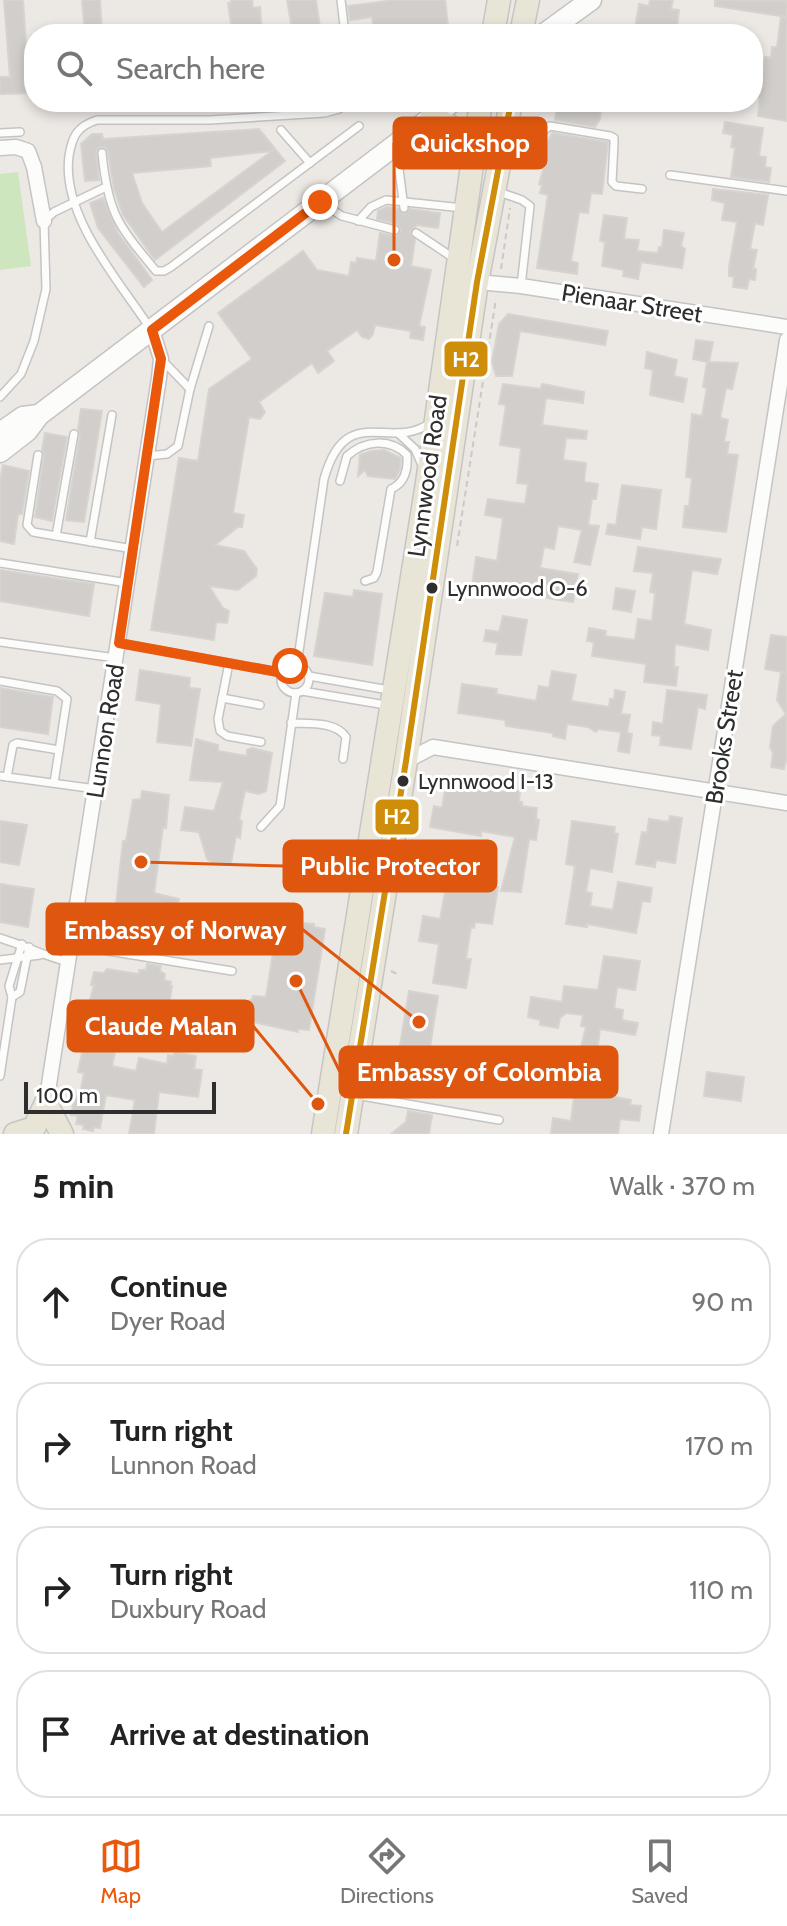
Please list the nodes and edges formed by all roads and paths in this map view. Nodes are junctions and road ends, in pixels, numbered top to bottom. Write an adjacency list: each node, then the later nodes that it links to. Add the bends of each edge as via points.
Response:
1 (343, 0): 5 (lane)
2 (499, 0): 6 (main road)
3 (528, 0): 7 (main road)
4 (591, 0): 8 (main road)
5 (344, 24)
6 (495, 24)
7 (523, 24)
8 (558, 24)
9 (331, 112): 30 (lane, via 97,120 75,133 68,164)
10 (439, 112): 13 (main road)
11 (480, 112): 22 (main road, Lynnwood Road)
12 (509, 112): 18 (main road, Lynnwood Road)
13 (431, 118): 19 (main road); 22 (main road, via 458,131)
14 (359, 126): 23 (lane)
15 (281, 130): 23 (lane)
16 (20, 132): 17 (lane)
17 (0, 133)
18 (506, 133): 26 (lane, via 535,137 550,126 610,136 612,182); 27 (main road, Lynnwood Road)
19 (396, 144): 29 (main road); 31 (lane)
20 (0, 148): 33 (street, via 16,147 30,155)
21 (102, 153): 25 (lane)
22 (473, 158): 32 (main road, Lynnwood Road)
23 (310, 163): 25 (lane, via 159,272 118,223)
24 (670, 175): 28 (lane)
25 (106, 187): 30 (lane)
26 (642, 189)
27 (494, 191): 38 (main road, Lynnwood Road); 39 (lane, via 530,206)
28 (787, 191)
29 (320, 202): 34 (lane); 43 (main road)
30 (74, 203): 33 (lane); 43 (lane, via 88,234)
31 (404, 204): 32 (lane); 34 (lane, via 380,202)
32 (465, 208): 37 (main road, Lynnwood Road)
33 (44, 221): 47 (lane, via 46,289 34,341 21,374)
34 (358, 221): 35 (lane)
35 (395, 230)
36 (416, 233): 37 (lane)
37 (457, 260): 40 (main road, Lynnwood Road)
38 (477, 282): 39 (street, Pienaar Street); 40 (main road, via 466,285); 76 (main road, Lynnwood Road)
39 (521, 286): 42 (street, Pienaar Street)
40 (450, 320): 50 (main road, Lynnwood Road)
41 (209, 326): 46 (lane)
42 (787, 327)
43 (152, 330): 45 (street, Lunnon Road); 48 (main road)
44 (787, 340): 86 (street, Brooks Street)
45 (161, 359): 46 (lane); 56 (street, Lunnon Road)
46 (190, 389): 56 (lane, via 178,446 167,454)
47 (0, 397)
48 (39, 415): 51 (main road, via 23,417); 54 (main road)
49 (112, 415): 60 (lane)
50 (436, 416): 52 (lane, via 421,429); 58 (main road, Lynnwood Road)
51 (0, 433)
52 (398, 433): 58 (lane, via 415,449); 69 (lane, via 359,433 340,445 328,463)
53 (74, 434): 59 (lane)
54 (0, 452)
55 (38, 455): 59 (lane, via 27,525 33,532)
56 (147, 456): 61 (street, Lunnon Road)
57 (340, 481): 63 (lane, via 350,452 364,445 381,442 407,455 404,477 391,489 377,572)
58 (427, 483): 76 (main road, Lynnwood Road)
59 (56, 536): 60 (lane)
60 (90, 542): 61 (lane)
61 (133, 549): 64 (street, Lunnon Road)
62 (0, 563): 64 (lane)
63 (365, 581)
64 (128, 583): 66 (street, Lunnon Road)
65 (0, 642): 67 (lane)
66 (119, 643): 67 (street, Lunnon Road); 68 (lane)
67 (116, 658): 85 (street, Lunnon Road)
68 (229, 663): 70 (lane); 74 (lane)
69 (297, 665): 70 (lane); 71 (lane)
70 (283, 673): 73 (lane, via 284,686)
71 (309, 676): 73 (lane); 76 (lane)
72 (0, 681): 80 (lane, via 64,695)
73 (299, 692): 76 (lane); 77 (lane)
74 (222, 698): 75 (lane); 78 (lane, via 218,719 223,734)
75 (260, 705)
76 (404, 705): 79 (street); 82 (main road, Lynnwood Road); 104 (main road, Lynnwood Road)
77 (291, 723): 81 (lane, via 341,730 346,737); 88 (lane, via 280,806)
78 (261, 742)
79 (433, 747): 82 (street); 86 (street)
80 (59, 750): 83 (lane, via 13,745); 84 (lane)
81 (343, 759)
82 (406, 761): 98 (main road, Lynnwood Road)
83 (4, 776): 84 (lane)
84 (54, 783): 85 (lane)
85 (96, 789): 90 (street, Lunnon Road)
86 (716, 791): 87 (street); 106 (street, Brooks Street)
87 (787, 803)
88 (261, 827)
89 (0, 938): 91 (lane)
90 (71, 945): 95 (street, Lunnon Road); 96 (lane)
91 (25, 946): 92 (lane); 93 (lane)
92 (40, 955): 93 (lane); 95 (lane)
93 (22, 959): 94 (lane); 97 (lane, via 9,986 12,997)
94 (0, 960)
95 (68, 962): 99 (street, Lunnon Road)
96 (232, 971)
97 (0, 1076)
98 (352, 1094): 100 (lane); 105 (main road, Lynnwood Road)
99 (46, 1103): 101 (main road, via 34,1128); 102 (street, Lunnon Road); 103 (main road)
100 (499, 1120)
101 (15, 1134)
102 (41, 1134)
103 (62, 1134)
104 (323, 1134)
105 (346, 1134)
106 (661, 1134)

